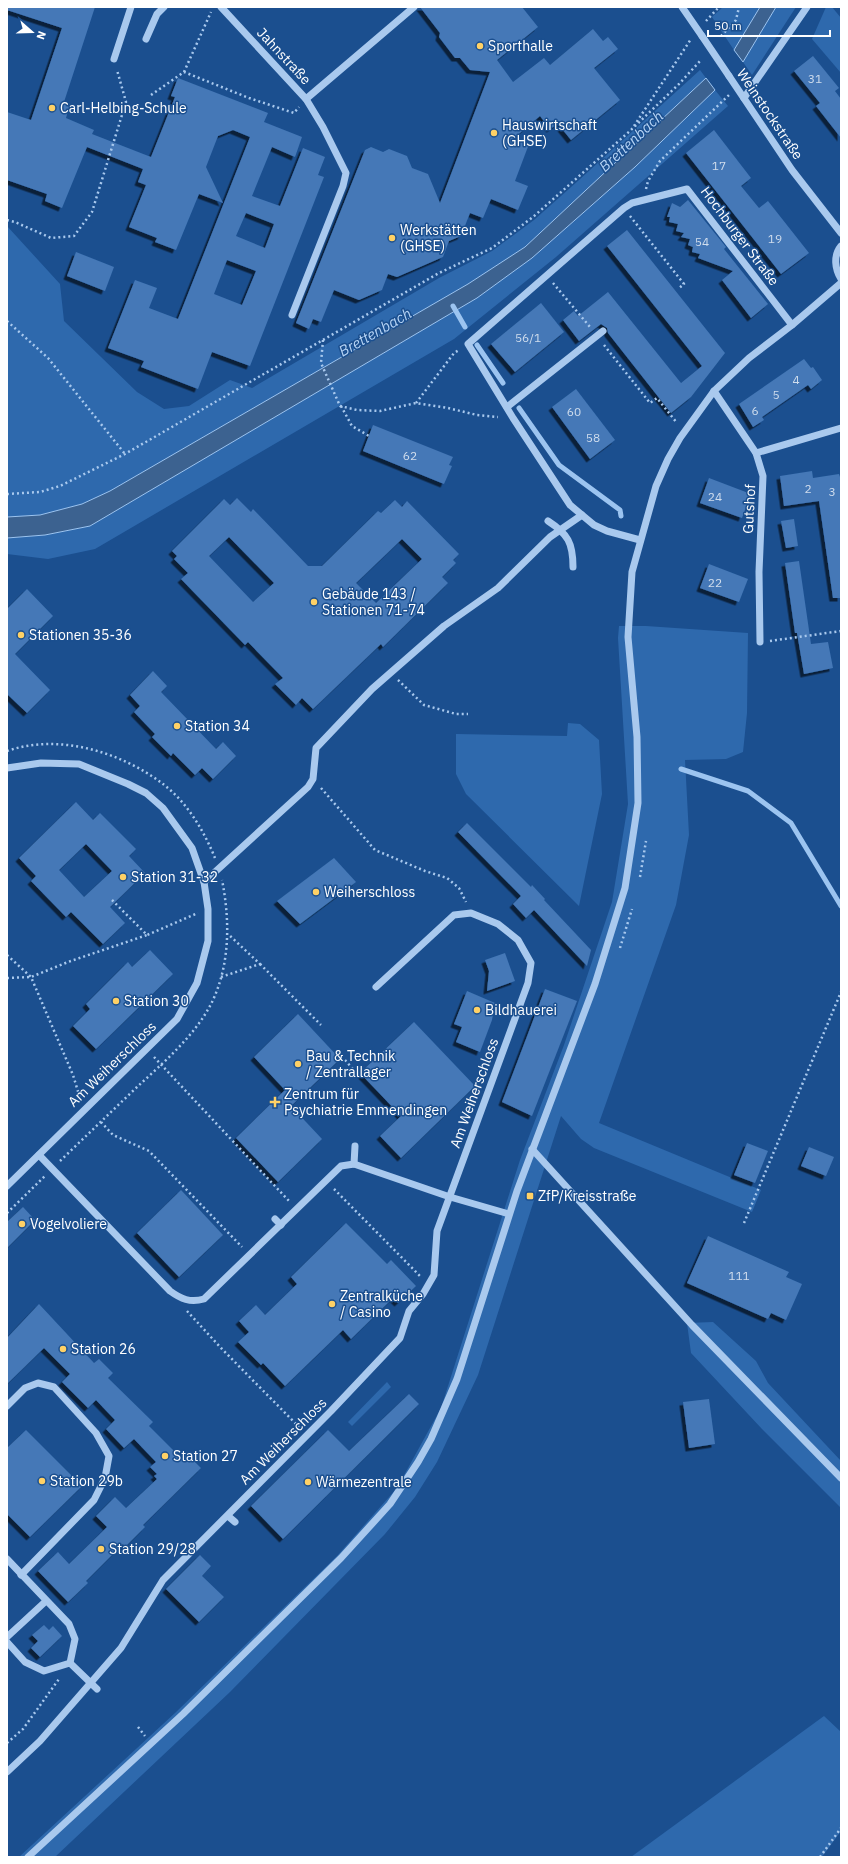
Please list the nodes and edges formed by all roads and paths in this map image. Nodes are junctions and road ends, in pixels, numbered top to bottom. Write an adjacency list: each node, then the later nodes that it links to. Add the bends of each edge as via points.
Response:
1 (131, 7): 13 (street)
2 (164, 7): 12 (street, via 157,14)
3 (213, 7): 15 (path)
4 (221, 7): 19 (street, Jahnstraße)
5 (414, 7): 19 (street)
6 (682, 7): 10 (street, Weinstockstraße)
7 (719, 7): 10 (path)
8 (739, 7): 11 (path, via 736,20)
9 (807, 7): 18 (street)
10 (698, 30): 16 (street, Weinstockstraße, bridge); 20 (path)
11 (721, 36)
12 (146, 40)
13 (114, 59): 23 (path, via 126,102 92,212 74,236 51,238)
14 (700, 61): 20 (path)
15 (184, 72): 17 (path); 19 (path, via 294,113)
16 (737, 87): 18 (street, Weinstockstraße); 21 (path, via 660,161 648,181)
17 (152, 95)
18 (744, 98): 24 (street, Weinstockstraße, via 792,170)
19 (306, 99): 29 (street, Jahnstraße, via 345,170 346,178)
20 (631, 130): 33 (path, via 533,217 492,248 439,274)
21 (643, 201): 22 (street, Hochburger Straße); 31 (street, Hochburger Straße, via 687,188)
22 (624, 208): 28 (path, via 684,284); 34 (street)
23 (7, 220)
24 (841, 233)
25 (841, 246): 26 (street, via 835,259 836,272)
26 (841, 279)
27 (841, 283): 31 (street)
28 (678, 289)
29 (292, 315)
30 (7, 321): 45 (path, via 48,358)
31 (792, 325): 35 (street, via 749,358)
32 (603, 331): 39 (street)
33 (323, 340): 37 (path, via 321,363); 45 (path)
34 (468, 344): 36 (path, via 454,353); 39 (street)
35 (714, 391): 44 (street, Gutshof); 50 (street, via 668,459 656,486)
36 (416, 403): 37 (path, via 380,411); 41 (path, via 477,415)
37 (340, 406): 43 (path, via 352,426)
38 (663, 406): 40 (path)
39 (507, 407): 41 (street)
40 (670, 415)
41 (513, 418): 47 (street, via 565,499)
42 (841, 428): 44 (street)
43 (369, 436)
44 (756, 453): 53 (street, Gutshof, via 763,476 759,572)
45 (125, 454): 46 (path, via 60,486 40,492)
46 (7, 494)
47 (582, 515): 49 (street); 50 (street, via 607,531)
48 (548, 521): 49 (street)
49 (561, 530): 51 (street, via 572,549); 54 (street, via 550,537 498,588 444,626)
50 (640, 540): 85 (street, via 632,572 628,637 638,770 638,803 631,856 616,922)
51 (572, 567)
52 (841, 631): 53 (path)
53 (760, 642)
54 (391, 672): 55 (path, via 424,706 456,714); 58 (street, via 316,748)
55 (468, 714)
56 (7, 751): 60 (path, via 48,745 80,747 105,753 141,769 164,784 189,810 208,842)
57 (7, 768): 61 (street, Am Weiherschloss, via 41,763 79,764 146,793 163,808 192,848)
58 (313, 779): 60 (street, via 308,787); 66 (path, via 375,850 447,878 459,888)
59 (647, 833): 62 (path)
60 (219, 869): 61 (street); 67 (path, via 225,897)
61 (204, 882): 65 (street, Am Weiherschloss)
62 (638, 884)
63 (112, 900): 68 (path)
64 (634, 904): 69 (path)
65 (208, 909): 68 (path); 78 (street, Am Weiherschloss, via 208,941 197,983 177,1019)
66 (471, 913): 75 (street, via 454,916); 91 (street, Am Weiherschloss, via 498,924 518,940 531,962 528,982)
67 (228, 933): 71 (path); 73 (path)
68 (147, 935): 72 (path)
69 (618, 952)
70 (7, 954): 72 (path)
71 (260, 964): 73 (path); 77 (path)
72 (31, 977): 74 (path); 82 (path, via 73,1075)
73 (221, 977): 80 (path, via 213,1000 193,1030)
74 (7, 978)
75 (376, 987)
76 (841, 992): 96 (path)
77 (321, 1025)
78 (147, 1050): 80 (path); 82 (street, Am Weiherschloss)
79 (345, 1060): 81 (path, via 358,1074)
80 (161, 1064): 83 (path); 92 (path)
81 (356, 1076)
82 (84, 1110): 86 (street, Am Weiherschloss)
83 (101, 1122): 88 (path); 98 (path, via 113,1135 149,1151)
84 (355, 1146): 87 (street)
85 (532, 1149): 94 (street); 103 (street, via 692,1325)
86 (39, 1155): 88 (street); 90 (street, Am Weiherschloss)
87 (354, 1164): 89 (street, via 341,1166); 91 (street)
88 (51, 1169): 93 (path); 98 (street, via 177,1296 194,1301 204,1299)
89 (326, 1181): 92 (street); 99 (path)
90 (7, 1186)
91 (450, 1196): 94 (street); 99 (street, Am Weiherschloss, via 438,1231 434,1275)
92 (297, 1209): 97 (street)
93 (7, 1213)
94 (509, 1214): 116 (street, via 458,1378 431,1439 390,1504 341,1558 195,1703)
95 (276, 1219): 97 (street)
96 (744, 1222)
97 (281, 1225): 98 (street)
98 (250, 1255)
99 (429, 1285): 102 (street, Am Weiherschloss, via 409,1311 400,1338)
100 (185, 1308): 102 (path)
101 (7, 1406): 107 (street, via 25,1388 38,1383 54,1387 96,1433 109,1456 105,1478 94,1500)
102 (307, 1435): 104 (street, Am Weiherschloss)
103 (841, 1478)
104 (228, 1516): 105 (street); 112 (street, Am Weiherschloss, via 163,1580)
105 (235, 1522)
106 (7, 1559): 107 (street)
107 (21, 1575): 108 (street)
108 (46, 1602): 109 (street); 111 (street, via 69,1624 74,1639)
109 (7, 1637)
110 (7, 1642): 111 (street, via 25,1662 44,1671)
111 (70, 1663): 112 (street); 113 (path, via 50,1694)
112 (94, 1686): 114 (street, Am Weiherschloss)
113 (7, 1743)
114 (7, 1772)
115 (841, 1828): 117 (path)
116 (28, 1857)
117 (820, 1857)

